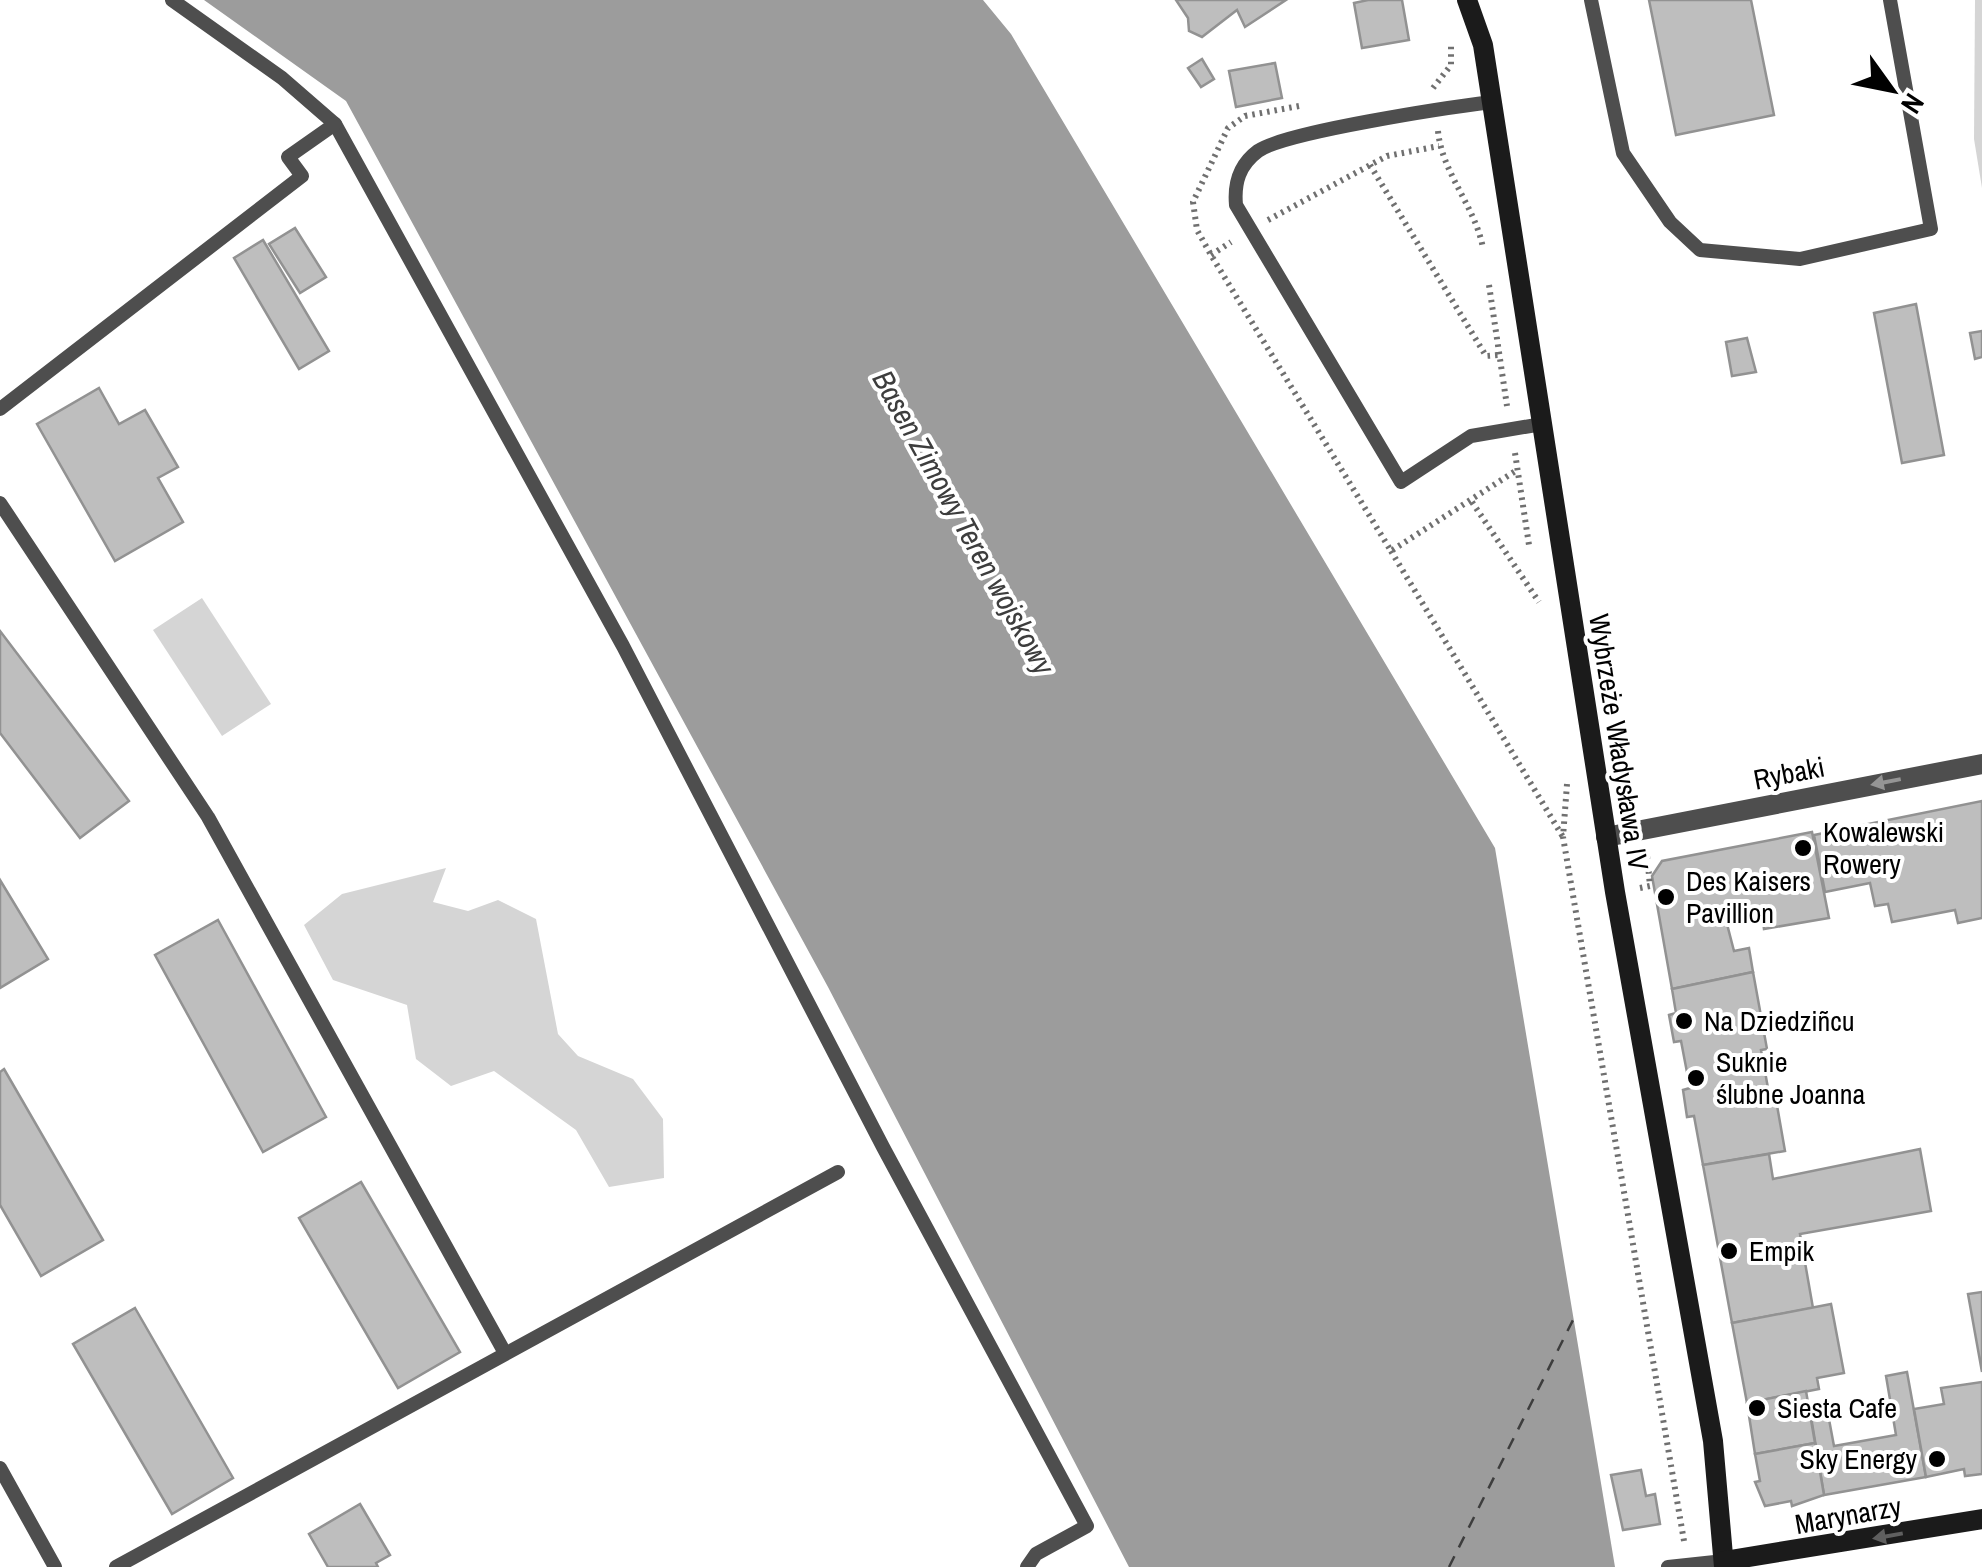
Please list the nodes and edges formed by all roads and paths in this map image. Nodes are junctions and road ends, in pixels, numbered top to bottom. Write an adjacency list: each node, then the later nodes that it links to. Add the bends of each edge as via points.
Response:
1 (172, 0): 8 (lane)
2 (1467, 0): 7 (street, Wybrzeże Władysława IV)
3 (1590, 0): 4 (lane, via 1622,153 1670,222 1700,250 1800,259 1930,229)
4 (1890, 0)
5 (1446, 26): 6 (path, via 1451,65)
6 (1432, 94)
7 (1492, 102): 12 (lane, via 1273,142 1242,166 1234,187); 19 (street, Wybrzeże Władysława IV)
8 (335, 124): 18 (lane, via 288,157 302,176); 40 (lane, via 623,646 1087,1526 1036,1554)
9 (1437, 128): 10 (path)
10 (1439, 146): 11 (path); 14 (path, via 1476,222)
11 (1370, 166): 12 (path); 16 (path, via 1486,356)
12 (1250, 230): 13 (path); 19 (lane, via 1401,482 1471,436)
13 (1211, 254)
14 (1485, 259)
15 (1488, 276): 16 (path)
16 (1499, 355): 17 (path)
17 (1506, 401)
18 (0, 408)
19 (1542, 424): 31 (street, Wybrzeże Władysława IV)
20 (1514, 452): 24 (path)
21 (1472, 502): 26 (path)
22 (0, 503): 33 (lane, via 208,816)
23 (1390, 551): 30 (path)
24 (1532, 564)
25 (1536, 583): 26 (path)
26 (1539, 602): 27 (path)
27 (1542, 620)
28 (1982, 764): 31 (street, Rybaki, one-way to 31)
29 (1565, 768): 30 (path)
30 (1564, 838): 36 (path)
31 (1606, 838): 37 (street, Wybrzeże Władysława IV, via 1713,1441)
32 (838, 1172): 33 (lane)
33 (505, 1353): 39 (lane)
34 (0, 1468): 38 (lane)
35 (1982, 1519): 37 (street, Marynarzy, one-way to 37)
36 (1687, 1564): 37 (lane); 41 (lane)
37 (1724, 1564)
38 (54, 1567)
39 (116, 1567)
40 (1026, 1567)
41 (1668, 1567)

